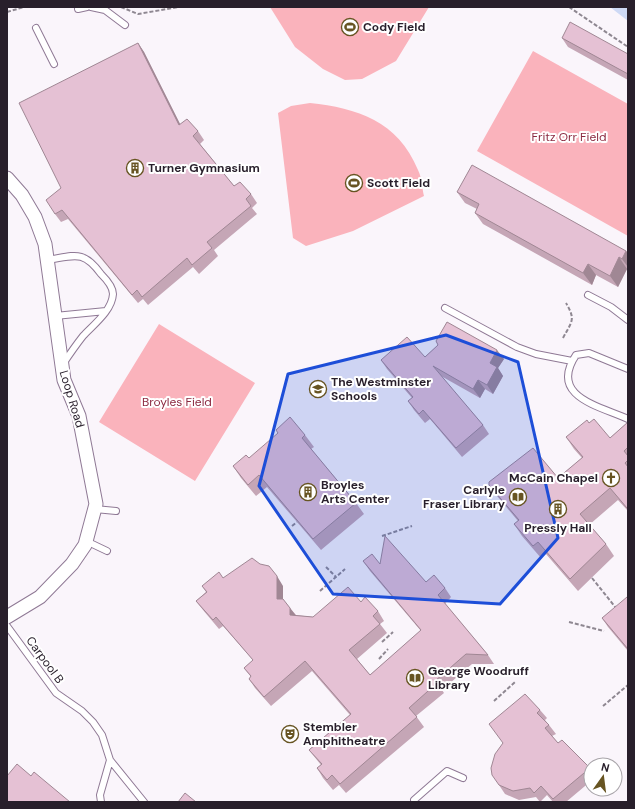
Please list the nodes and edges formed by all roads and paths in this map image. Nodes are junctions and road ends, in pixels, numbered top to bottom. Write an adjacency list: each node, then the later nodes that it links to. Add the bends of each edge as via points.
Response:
1 (24, 7): 8 (path)
2 (87, 7): 7 (lane)
3 (91, 7): 9 (lane, via 105,10)
4 (121, 7): 5 (path, via 138,14)
5 (179, 7)
6 (569, 7): 11 (path)
7 (78, 10)
8 (7, 12)
9 (124, 25)
10 (36, 28): 12 (lane)
11 (628, 47)
12 (54, 64)
13 (7, 178): 14 (street, Loop Road, via 22,195 35,217 45,244)
14 (47, 260): 18 (lane, via 79,256 92,262 112,288 113,294); 19 (street, Loop Road)
15 (588, 295): 20 (lane, via 611,307)
16 (566, 303): 21 (path, via 572,321)
17 (445, 308): 22 (lane, via 518,347 536,354)
18 (106, 311): 19 (lane); 23 (lane, via 82,337)
19 (55, 316): 23 (street, Loop Road)
20 (628, 320)
21 (563, 338)
22 (572, 361): 24 (lane, via 576,355 589,353); 25 (lane, via 568,373 573,392 584,401)
23 (62, 365): 26 (street, Loop Road, via 64,380 79,416)
24 (628, 369)
25 (628, 419)
26 (95, 509): 27 (lane); 32 (street, Loop Road)
27 (116, 511)
28 (297, 522): 29 (path)
29 (292, 526)
30 (412, 526): 31 (path)
31 (382, 536)
32 (86, 541): 33 (lane); 40 (street, Loop Road, via 72,564 40,597)
33 (107, 551)
34 (326, 567): 36 (path)
35 (345, 569): 36 (path)
36 (336, 577): 38 (path)
37 (592, 578): 39 (path)
38 (320, 591)
39 (620, 613)
40 (7, 616)
41 (569, 622): 43 (path)
42 (7, 626): 52 (lane, Carpool B, via 56,693 82,710 93,722 102,735)
43 (604, 631)
44 (393, 632): 45 (path)
45 (382, 642)
46 (388, 649): 47 (path)
47 (378, 659)
48 (515, 682): 50 (path)
49 (628, 685): 51 (path)
50 (494, 701)
51 (603, 706)
52 (110, 760): 54 (lane, via 100,795); 55 (lane, Carpool B)
53 (463, 778): 56 (lane, via 447,771 414,800)
54 (101, 802)
55 (144, 802)
56 (415, 802)

